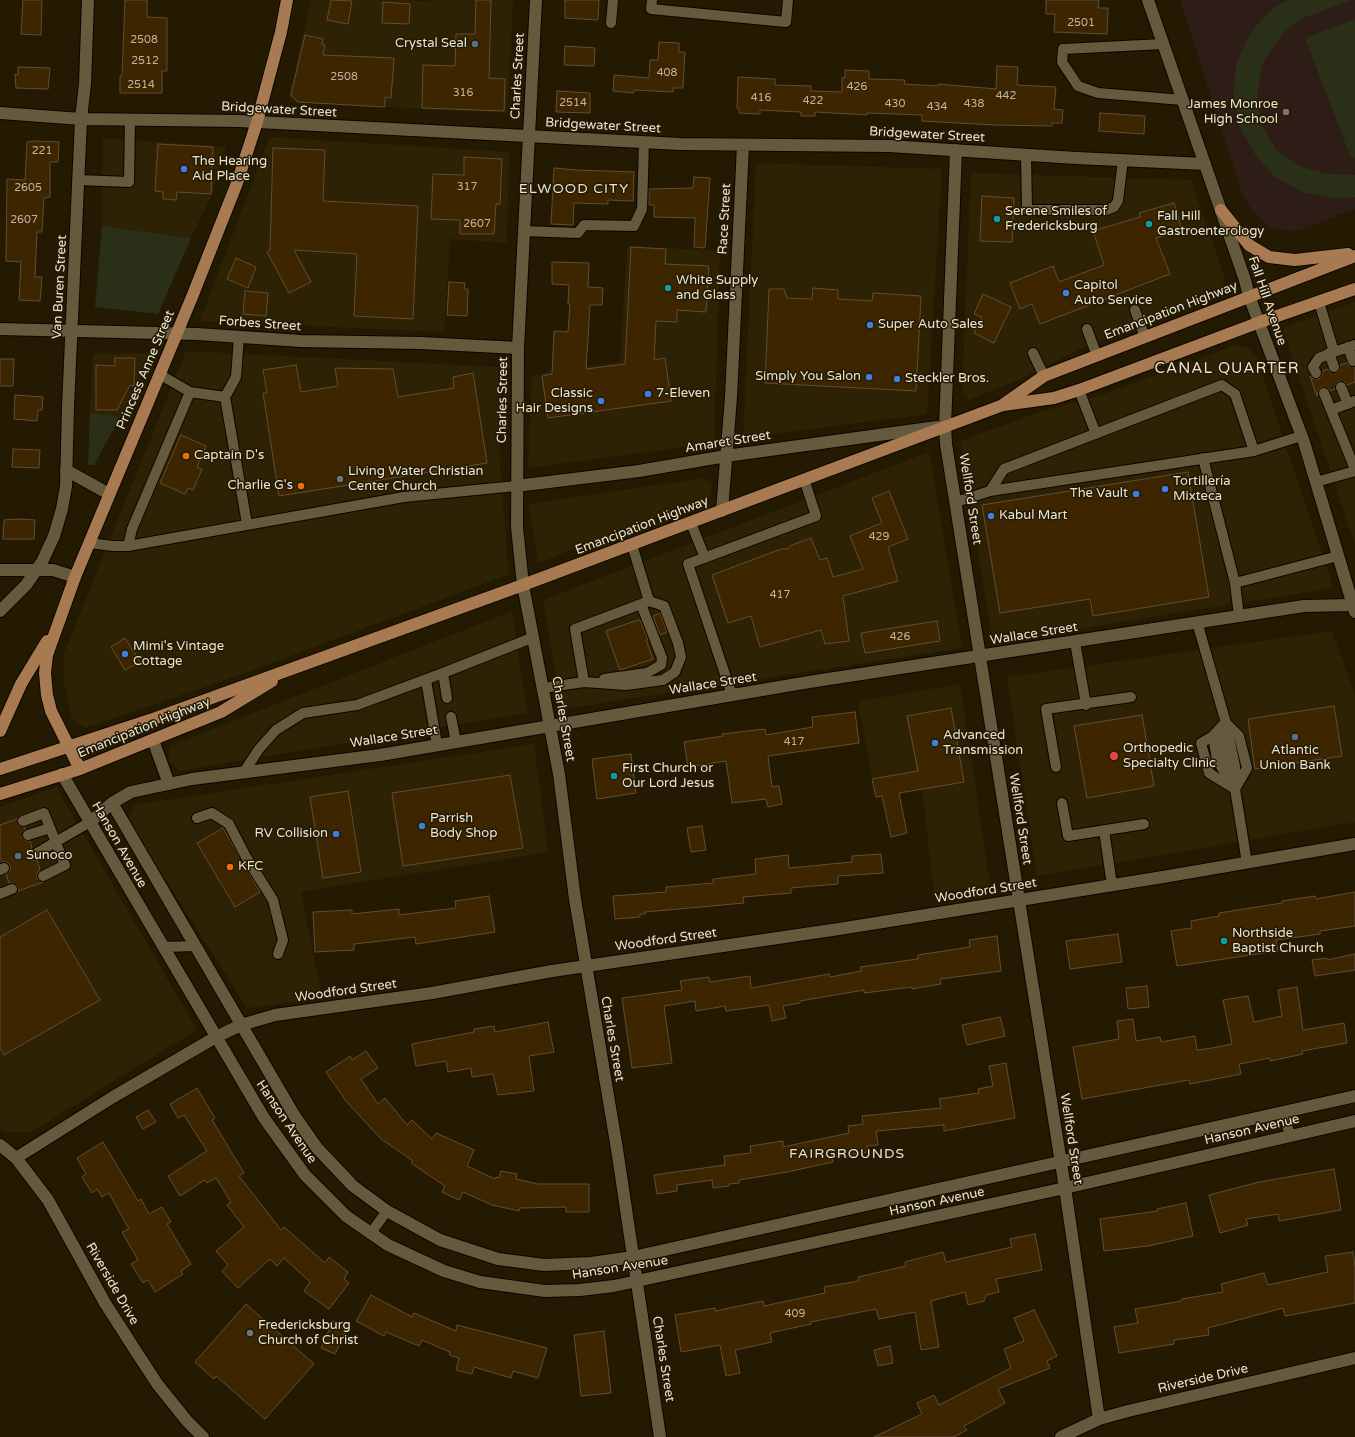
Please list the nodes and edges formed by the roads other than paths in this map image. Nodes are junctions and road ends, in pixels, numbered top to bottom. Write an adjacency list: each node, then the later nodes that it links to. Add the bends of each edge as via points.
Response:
1 (88, 0): 12 (street, Van Buren Street, via 86,84)
2 (287, 0): 14 (main road, Princess Anne Street)
3 (536, 0): 15 (street, Charles Street)
4 (613, 0): 8 (lane)
5 (652, 0): 6 (lane, via 651,9 786,22)
6 (788, 0)
7 (1148, 0): 9 (street, Fall Hill Avenue)
8 (611, 24)
9 (1163, 44): 10 (street, Fall Hill Avenue); 10 (lane, via 1063,49 1062,62 1078,86 1098,93)
10 (1183, 100): 21 (street, Fall Hill Avenue)
11 (0, 113): 12 (street, Bridgewater Street)
12 (81, 119): 13 (street, Bridgewater Street); 22 (street, Van Buren Street)
13 (130, 120): 14 (street, Bridgewater Street); 22 (lane, via 130,182)
14 (257, 122): 15 (street, Bridgewater Street); 35 (main road, Princess Anne Street, via 237,183)
15 (529, 136): 16 (street, Bridgewater Street); 24 (street, Charles Street)
16 (644, 142): 17 (street, Bridgewater Street); 24 (lane, via 642,209 634,226 584,225 578,233)
17 (743, 145): 18 (street, Bridgewater Street, via 889,146); 60 (street, Race Street)
18 (956, 150): 19 (street, Bridgewater Street); 56 (street, Wellford Street)
19 (1026, 155): 20 (street, Bridgewater Street); 20 (lane, via 1027,210 1106,210 1114,207 1118,201)
20 (1123, 160): 21 (street, Bridgewater Street)
21 (1205, 164): 23 (street, Fall Hill Avenue)
22 (79, 180): 34 (street, Van Buren Street)
23 (1221, 210): 25 (main road, via 1249,245 1269,256 1295,260); 28 (street, Fall Hill Avenue)
24 (523, 231): 39 (street, Charles Street)
25 (1355, 253)
26 (1355, 256): 28 (main road, Emancipation Highway)
27 (1355, 289): 29 (main road, Emancipation Highway)
28 (1249, 296): 31 (street, Fall Hill Avenue); 37 (main road, Emancipation Highway)
29 (1319, 302): 31 (main road, Emancipation Highway); 40 (lane)
30 (1135, 310): 37 (lane)
31 (1260, 322): 49 (main road, Emancipation Highway); 58 (street, Fall Hill Avenue)
32 (0, 329): 34 (street, Forbes Street)
33 (1087, 329): 42 (lane)
34 (72, 330): 35 (street, Forbes Street); 62 (street, Van Buren Street)
35 (176, 334): 36 (street, Forbes Street); 45 (main road, Princess Anne Street)
36 (239, 336): 39 (street, Forbes Street, via 301,341 421,342); 52 (lane, via 236,377)
37 (1145, 337): 42 (main road, Emancipation Highway)
38 (1351, 346): 40 (lane); 43 (lane)
39 (518, 348): 66 (street, Charles Street)
40 (1332, 352): 44 (lane); 46 (lane, via 1319,358 1313,367)
41 (1033, 353): 47 (lane)
42 (1096, 356): 47 (main road, Emancipation Highway)
43 (1353, 360)
44 (1334, 367)
45 (159, 374): 50 (lane); 68 (main road, Princess Anne Street)
46 (1316, 374)
47 (1044, 376): 54 (main road, Emancipation Highway)
48 (1341, 387): 53 (lane)
49 (1079, 390): 54 (main road, Emancipation Highway, via 1054,398); 57 (lane)
50 (190, 392): 52 (lane); 75 (lane, via 132,529)
51 (1324, 393): 55 (lane)
52 (225, 397): 72 (lane)
53 (1351, 402): 55 (lane)
54 (1003, 404): 56 (main road, Emancipation Highway)
55 (1331, 410): 63 (lane)
56 (945, 426): 60 (street, Amaret Street); 64 (main road, Emancipation Highway); 69 (street, Wellford Street)
57 (1096, 434): 59 (lane, via 1222,385 1235,394); 67 (lane, via 1004,470)
58 (1301, 436): 59 (lane); 65 (street, Fall Hill Avenue)
59 (1254, 451): 61 (lane)
60 (726, 456): 66 (street, Amaret Street, via 640,471); 70 (street, Race Street)
61 (1203, 458): 67 (lane); 81 (lane)
62 (66, 470): 68 (street); 79 (street, Van Buren Street, via 62,509 54,536)
63 (1355, 470): 65 (lane)
64 (804, 479): 70 (main road, Emancipation Highway); 77 (lane, via 816,516)
65 (1316, 482): 76 (street, Fall Hill Avenue)
66 (516, 486): 72 (lane, via 404,497); 82 (street, Charles Street)
67 (990, 491): 69 (lane)
68 (109, 494): 73 (main road, Princess Anne Street)
69 (956, 502): 91 (street, Wellford Street)
70 (722, 511): 71 (main road, Emancipation Highway)
71 (691, 522): 74 (main road, Emancipation Highway); 77 (lane)
72 (247, 524): 75 (lane)
73 (89, 543): 75 (lane); 80 (main road, Princess Anne Street)
74 (632, 545): 82 (main road, Emancipation Highway); 83 (lane)
75 (128, 546)
76 (1338, 556): 81 (lane); 84 (street, Fall Hill Avenue)
77 (705, 558): 97 (lane, via 688,564)
78 (0, 570): 79 (street)
79 (36, 570): 80 (street, via 53,570); 85 (street, Van Buren Street, via 26,585)
80 (75, 576): 88 (main road, Princess Anne Street)
81 (1235, 583): 86 (lane)
82 (523, 585): 89 (street, Charles Street); 92 (main road, Emancipation Highway)
83 (645, 602): 95 (lane, via 575,629); 95 (lane, via 662,658 661,665 647,673); 95 (lane, via 664,606 681,657 675,672 663,680 626,685)
84 (1354, 607): 86 (street, Wallace Street, via 1304,606)
85 (0, 611)
86 (1239, 616): 87 (street, Wallace Street)
87 (1197, 622): 90 (street, Wallace Street); 102 (lane)
88 (54, 630): 104 (main road, via 22,684); 108 (main road, Princess Anne Street, via 44,673 51,712)
89 (534, 637): 93 (lane); 96 (street, Charles Street)
90 (1075, 642): 91 (street, Wallace Street); 100 (lane)
91 (981, 656): 97 (street, Wallace Street); 134 (street, Wellford Street)
92 (290, 669): 105 (main road, Emancipation Highway, via 221,712); 108 (main road, Emancipation Highway)
93 (444, 673): 94 (lane); 99 (lane)
94 (426, 680): 107 (lane); 112 (lane, via 357,705 303,713 276,730 259,749)
95 (584, 682): 96 (lane)
96 (543, 688): 103 (street, Charles Street)
97 (732, 695): 103 (street, Wallace Street)
98 (1131, 697): 100 (lane)
99 (447, 698)
100 (1086, 705): 109 (lane, via 1046,709)
101 (451, 717): 106 (lane)
102 (1226, 723): 115 (lane, via 1221,739 1226,766); 115 (lane, via 1239,736 1246,768); 115 (lane, via 1213,736 1217,760)
103 (550, 725): 106 (street, Wallace Street); 138 (street, Charles Street)
104 (0, 730)
105 (153, 740): 110 (main road, Emancipation Highway); 114 (street)
106 (456, 742): 107 (street, Wallace Street)
107 (437, 745): 112 (street, Wallace Street, via 380,755)
108 (68, 747): 110 (main road); 111 (main road, Emancipation Highway)
109 (1056, 767)
110 (80, 768): 113 (main road, Emancipation Highway)
111 (0, 769)
112 (244, 772): 114 (street, Wallace Street)
113 (62, 774): 116 (main road, Emancipation Highway); 121 (street, Hanson Avenue)
114 (169, 784): 117 (street, Wallace Street, via 130,792)
115 (1235, 789): 129 (lane)
116 (0, 794)
117 (112, 803): 121 (street, Wallace Street); 135 (street, Hanson Avenue)
118 (1062, 803): 124 (lane, via 1068,836)
119 (198, 818): 137 (lane, via 212,813 229,824 274,900 283,940)
120 (23, 821): 123 (lane, via 44,813)
121 (90, 822): 126 (lane); 136 (street, Hanson Avenue)
122 (1144, 824): 124 (lane)
123 (50, 828): 125 (lane); 126 (lane)
124 (1104, 830): 131 (lane)
125 (28, 835)
126 (56, 841): 128 (lane); 130 (lane, via 65,865)
127 (1355, 844): 129 (street, Woodford Street)
128 (35, 854)
129 (1247, 863): 131 (street, Woodford Street)
130 (43, 876)
131 (1112, 885): 134 (street, Woodford Street)
132 (12, 889): 133 (lane)
133 (0, 894)
134 (1018, 900): 138 (street, Woodford Street); 147 (street, Wellford Street)
135 (196, 946): 136 (lane); 139 (street, Hanson Avenue)
136 (163, 947): 140 (street, Hanson Avenue)
137 (278, 954)
138 (586, 966): 139 (street, Woodford Street, via 432,993 275,1015); 151 (street, Charles Street)
139 (241, 1025): 140 (street, Woodford Street); 149 (street, Hanson Avenue, via 294,1115 317,1148 353,1186)
140 (216, 1037): 146 (street, Woodford Street); 150 (street, Hanson Avenue, via 290,1157 331,1203)
141 (1355, 1096): 142 (street, Hanson Avenue)
142 (1284, 1113): 144 (lane); 147 (street, Hanson Avenue)
143 (1355, 1121): 144 (street, Hanson Avenue)
144 (1290, 1136): 148 (street, Hanson Avenue)
145 (0, 1145): 146 (street, Riverside Drive)
146 (16, 1158): 155 (street, Riverside Drive, via 48,1200 105,1303 158,1385)
147 (1060, 1160): 148 (street, Wellford Street); 151 (street, Hanson Avenue)
148 (1065, 1188): 152 (street, Hanson Avenue); 154 (street, Wellford Street)
149 (386, 1211): 150 (lane); 151 (street, Hanson Avenue, via 440,1240 498,1260 544,1265 591,1263)
150 (370, 1234): 152 (street, Hanson Avenue, via 444,1271 526,1290 560,1291)
151 (633, 1257): 152 (street, Charles Street)
152 (637, 1281): 156 (street, Charles Street)
153 (1355, 1358): 154 (street, Riverside Drive)
154 (1099, 1419): 157 (street, Riverside Drive)
155 (203, 1437)
156 (660, 1437)
157 (1061, 1437)

